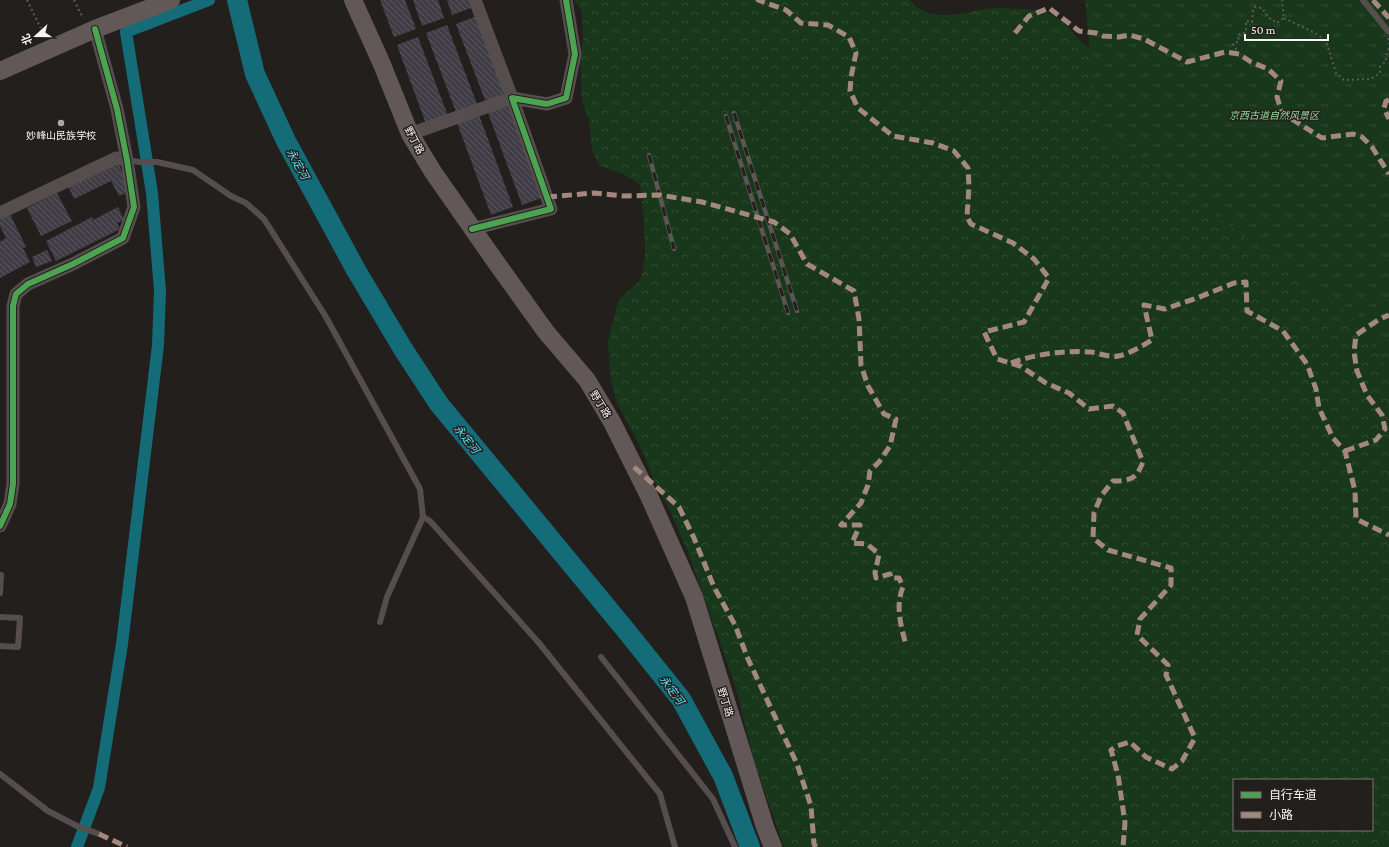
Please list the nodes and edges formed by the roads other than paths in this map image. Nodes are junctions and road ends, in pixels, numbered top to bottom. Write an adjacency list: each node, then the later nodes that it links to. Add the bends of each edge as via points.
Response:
1 (171, 0): 6 (main road)
2 (353, 0): 10 (main road, 野丁路)
3 (475, 0): 9 (street)
4 (566, 0): 9 (street, via 575,54 566,98 547,104)
5 (1363, 0): 7 (lane)
6 (92, 31): 8 (main road); 11 (street)
7 (1388, 31)
8 (0, 71)
9 (512, 98): 10 (street); 13 (street, via 551,209)
10 (410, 134): 13 (main road, 野丁路)
11 (133, 161): 12 (street, via 116,158); 14 (lane, via 157,162 193,170 246,203 264,219 326,317 420,489); 15 (street, via 134,207 123,238 28,284 16,294 13,306 13,484 10,504)
12 (0, 213)
13 (472, 229): 26 (main road, 野丁路, via 546,332 587,380 650,496 694,597)
14 (422, 517): 19 (lane, via 387,597); 24 (lane, via 430,522 539,643 660,794)
15 (0, 526)
16 (0, 575): 17 (lane)
17 (0, 593)
18 (0, 617): 20 (lane, via 20,618 18,647)
19 (380, 622)
20 (0, 646)
21 (601, 657): 25 (lane, via 713,799)
22 (0, 774): 23 (lane, via 48,811)
23 (99, 834)
24 (675, 847)
25 (735, 847)
26 (773, 847)

